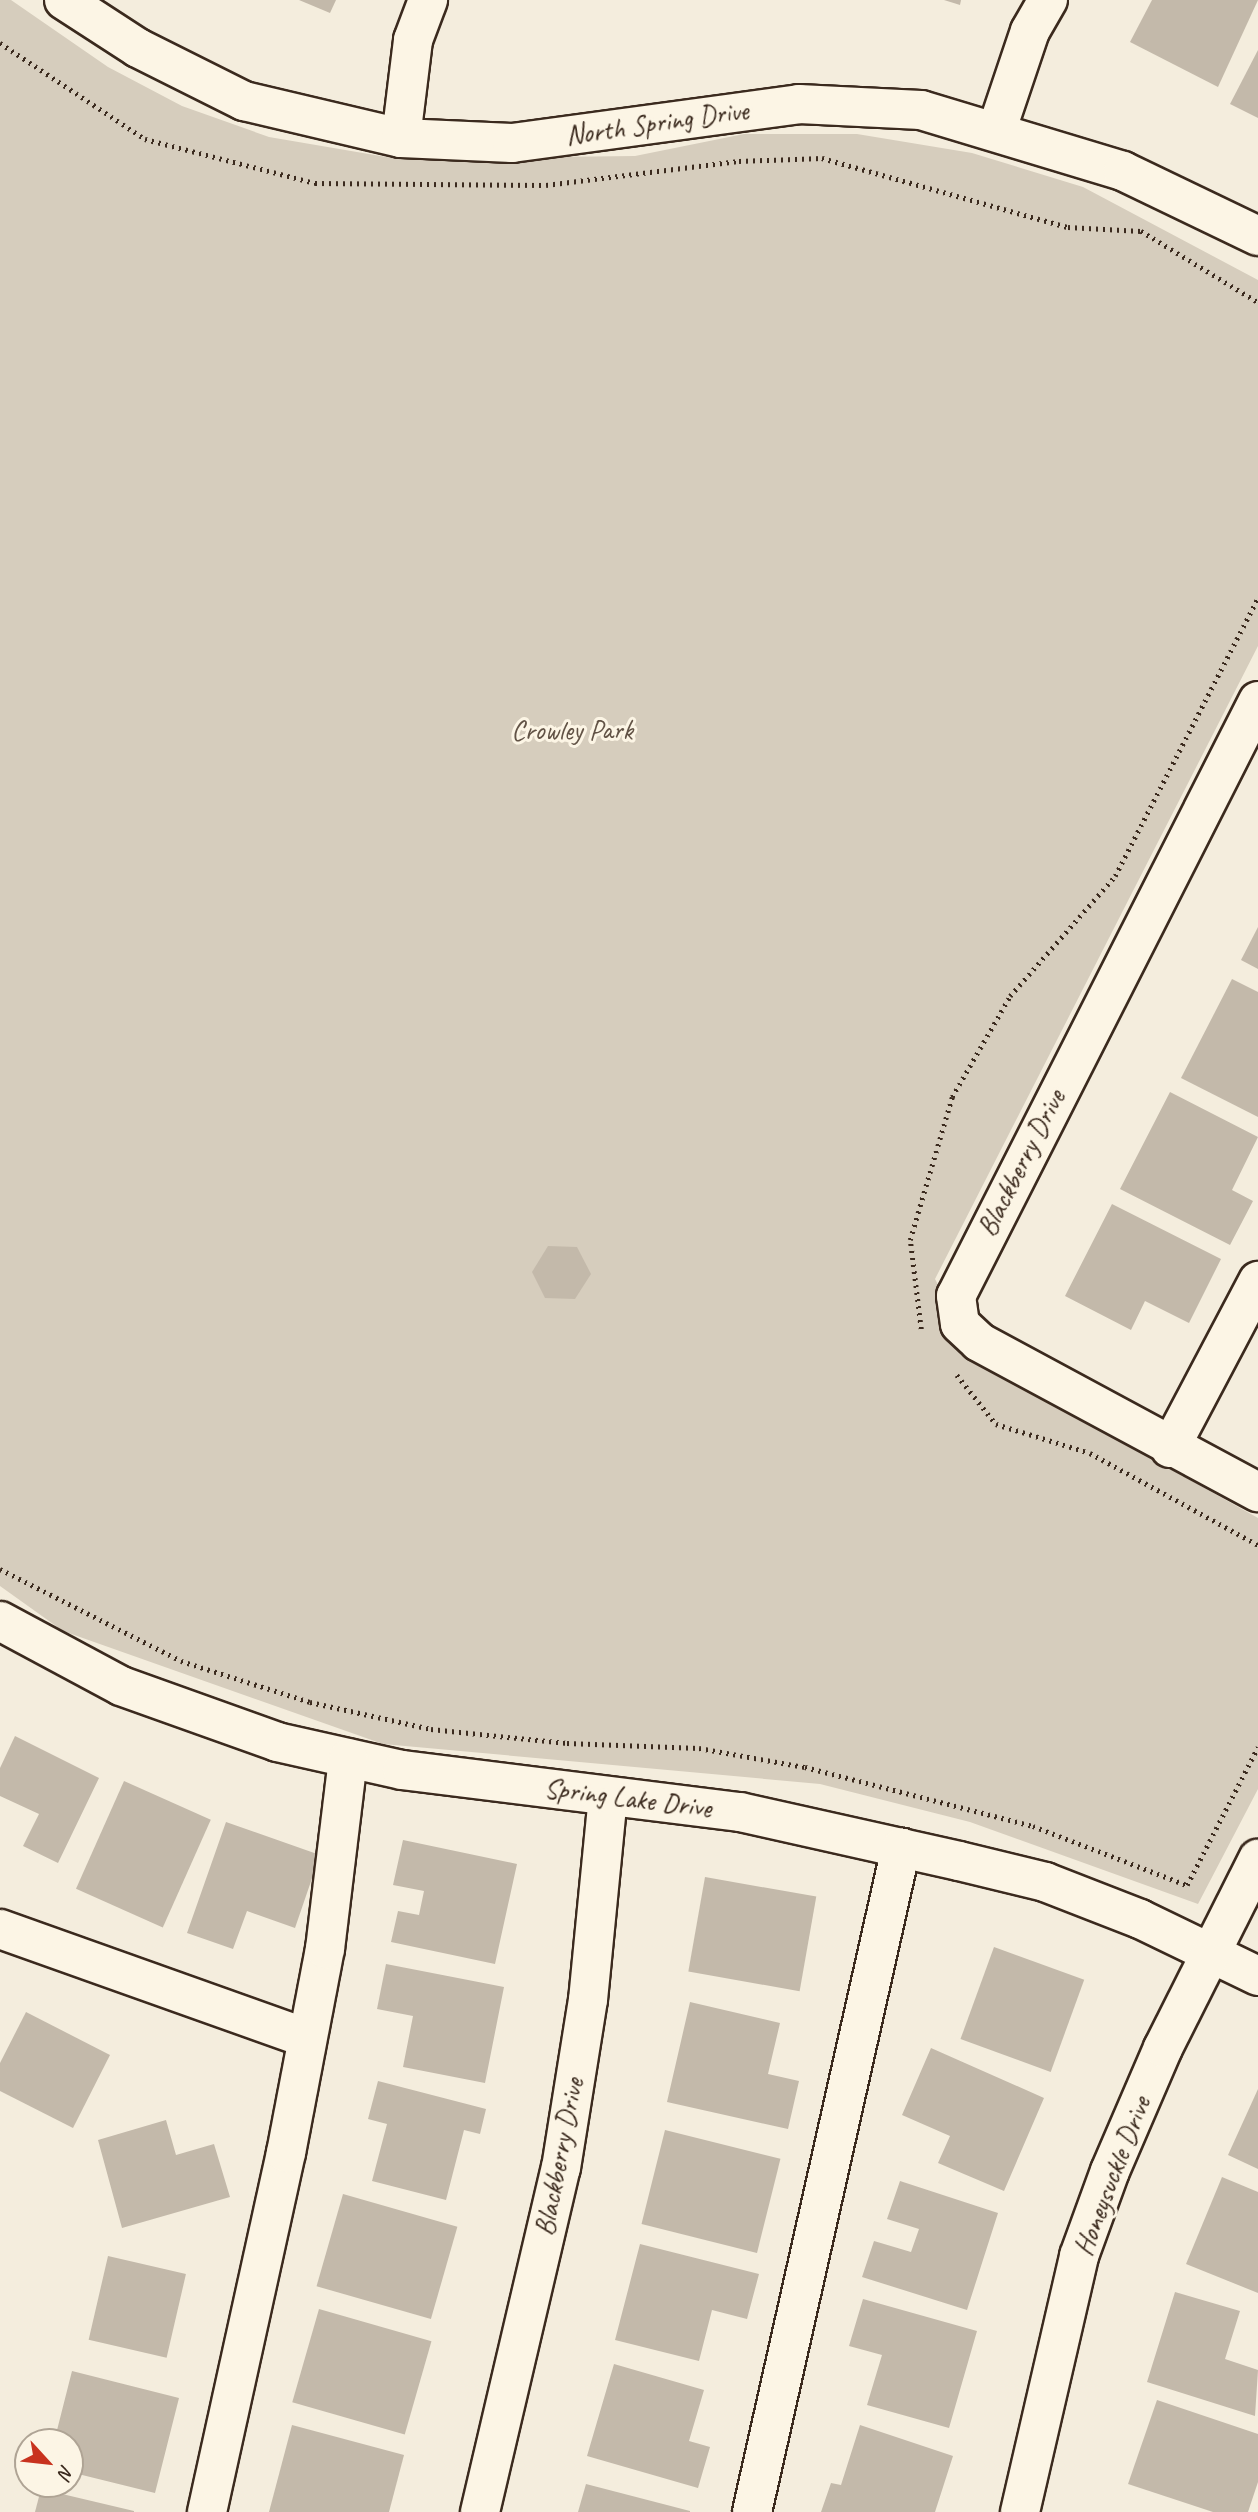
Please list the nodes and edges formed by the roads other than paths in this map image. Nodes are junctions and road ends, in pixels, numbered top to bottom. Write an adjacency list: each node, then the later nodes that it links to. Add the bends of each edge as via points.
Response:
1 (64, 0): 5 (street, North Spring Drive, via 138,48 244,101)
2 (428, 0): 5 (street, via 413,40)
3 (1048, 0): 4 (street, via 1030,31)
4 (997, 129): 5 (street, North Spring Drive, via 921,110 799,104 512,143); 6 (street, North Spring Drive, via 1123,171)
5 (401, 138)
6 (1258, 236)
7 (1258, 701): 9 (street, Blackberry Drive, via 956,1296 960,1324 979,1342)
8 (1258, 1281): 9 (street)
9 (1170, 1448): 10 (street, Blackberry Drive)
10 (1258, 1492)
11 (0, 1621): 12 (street, Spring Lake Drive, via 121,1686 277,1742)
12 (348, 1758): 13 (street, Spring Lake Drive, via 402,1770); 19 (street, via 337,1869)
13 (608, 1797): 14 (street, Spring Lake Drive, via 740,1812); 21 (street, Blackberry Drive, via 588,2000 561,2168)
14 (901, 1848): 17 (street, Spring Lake Drive, via 1045,1882); 22 (street)
15 (1258, 1859): 17 (street, Honeysuckle Drive)
16 (0, 1929): 19 (street)
17 (1210, 1951): 18 (street, Spring Lake Drive); 23 (street, Honeysuckle Drive, via 1115,2159 1080,2256)
18 (1258, 1976)
19 (306, 2038): 20 (street, via 286,2153)
20 (207, 2512)
21 (480, 2512)
22 (752, 2512)
23 (1020, 2512)

